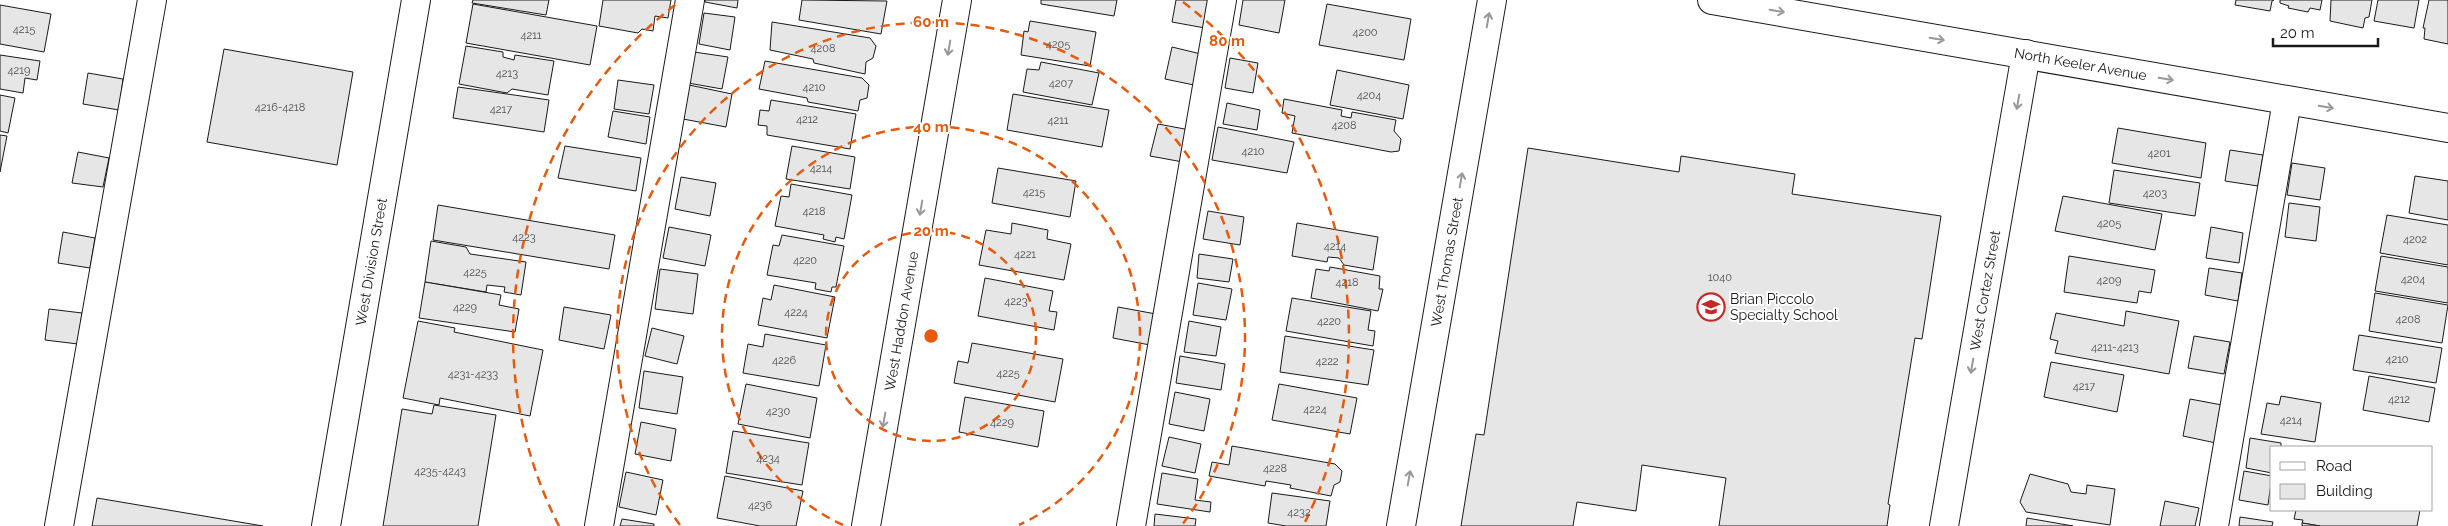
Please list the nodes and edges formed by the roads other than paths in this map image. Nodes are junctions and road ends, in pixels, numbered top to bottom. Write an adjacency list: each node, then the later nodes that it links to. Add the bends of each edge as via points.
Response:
1 (152, 0): 11 (street)
2 (416, 0): 12 (street, West Division Street)
3 (690, 0): 13 (street)
4 (957, 0): 14 (street, West Haddon Avenue, one-way to 14)
5 (1222, 0): 15 (street)
6 (1492, 0): 16 (street, West Thomas Street, one-way to 6)
7 (1712, 0): 8 (street, North Keeler Avenue, one-way to 8)
8 (2026, 54): 9 (street, North Keeler Avenue, one-way to 9); 17 (street, West Cortez Street, one-way to 17)
9 (2287, 101): 10 (street, North Keeler Avenue, one-way to 10); 18 (street)
10 (2448, 128)
11 (59, 526)
12 (326, 526)
13 (599, 526)
14 (866, 526)
15 (1131, 526)
16 (1401, 526)
17 (1944, 526)
18 (2214, 526)

